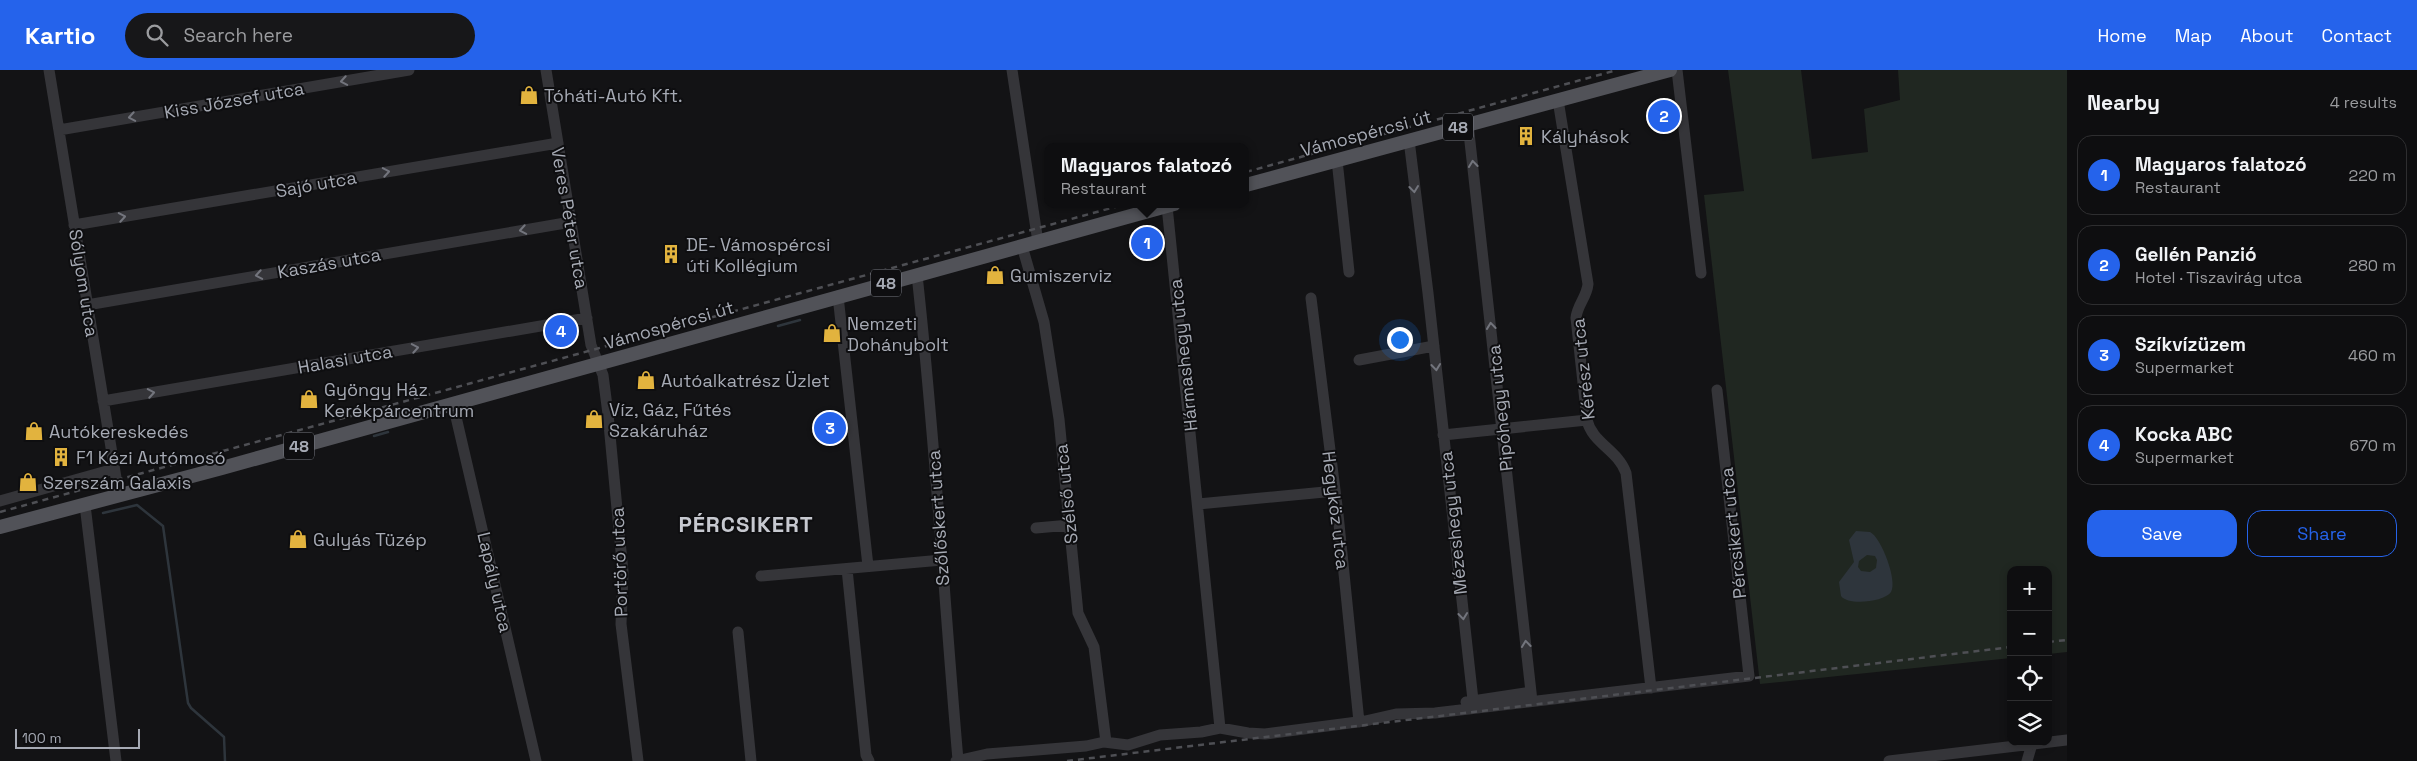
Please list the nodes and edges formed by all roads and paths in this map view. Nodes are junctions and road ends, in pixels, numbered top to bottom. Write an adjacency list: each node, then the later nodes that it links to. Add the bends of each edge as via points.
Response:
1 (49, 70): 9 (street, Sólyom utca)
2 (409, 70): 9 (street, Kiss József utca, one-way to 9)
3 (546, 70): 11 (street, Veres Péter utca)
4 (1012, 70): 18 (street)
5 (1670, 70): 7 (main road, Vámospércsi út / 48)
6 (1677, 70): 21 (street)
7 (1558, 100): 8 (main road, Vámospércsi út / 48); 33 (street, Kérész utca, via 1588,284 1576,318)
8 (1468, 124): 10 (main road, Vámospércsi út / 48); 34 (street, Pipóhegy utca, one-way to 8)
9 (59, 130): 17 (street, Sólyom utca)
10 (1408, 140): 12 (main road, Vámospércsi út / 48); 27 (street, Mézeshegy utca, one-way to 27)
11 (558, 142): 16 (street, Veres Péter utca); 17 (street, Sajó utca, one-way to 11)
12 (1336, 160): 13 (main road, Vámospércsi út / 48); 20 (street)
13 (1249, 184)
14 (1159, 208): 18 (main road, Vámospércsi út / 48)
15 (1170, 208): 40 (street, Hármashegy utca)
16 (571, 222): 25 (street, Kaszás utca, one-way to 25); 26 (street, Veres Péter utca)
17 (74, 225): 25 (street, Sólyom utca)
18 (1038, 242): 19 (main road, Vámospércsi út / 48)
19 (1022, 246): 22 (main road, Vámospércsi út / 48); 42 (street, Szélső utca, via 1044,322 1059,419)
20 (1349, 272)
21 (1701, 273)
22 (917, 275): 23 (main road, Vámospércsi út / 48); 45 (street, Szőlőskert utca, via 928,367)
23 (838, 296): 29 (main road, Vámospércsi út / 48); 46 (street)
24 (1311, 298): 37 (street, Hegyköz utca)
25 (87, 305): 31 (street, Sólyom utca)
26 (587, 318): 29 (street, Veres Péter utca); 31 (street, Halasi utca, one-way to 26)
27 (1434, 346): 28 (street); 35 (street, Mézeshegy utca, one-way to 35)
28 (1359, 360)
29 (598, 364): 32 (main road, Vámospércsi út / 48); 64 (street, Portörő utca, via 604,378 614,476 623,576 621,624)
30 (1717, 390): 50 (street, Pércsikert utca, via 1749,676)
31 (103, 402): 36 (street, Sólyom utca)
32 (453, 404): 38 (main road, Vámospércsi út / 48); 63 (street, Lapály utca)
33 (1586, 420): 34 (street); 50 (street, Kérész utca, via 1594,434 1619,458 1627,475)
34 (1502, 428): 35 (street); 51 (street, Pipóhegy utca, one-way to 34)
35 (1443, 435): 52 (street, Mézeshegy utca, one-way to 52)
36 (114, 469): 38 (street, Sólyom utca); 39 (street)
37 (1335, 491): 40 (street); 54 (street, Hegyköz utca)
38 (119, 496): 41 (main road, Vámospércsi út / 48)
39 (0, 501)
40 (1198, 504): 55 (street, Hármashegy utca)
41 (85, 505): 43 (main road, Vámospércsi út / 48); 62 (street)
42 (1070, 525): 44 (street); 57 (street, Szélső utca, via 1079,614 1094,647)
43 (0, 527)
44 (1036, 528)
45 (942, 560): 46 (street); 67 (street, Szőlőskert utca)
46 (868, 566): 47 (street)
47 (847, 568): 48 (street); 66 (street)
48 (761, 576)
49 (738, 632): 65 (street)
50 (1652, 688): 51 (street)
51 (1532, 697): 52 (street); 53 (street)
52 (1473, 700): 53 (street)
53 (1454, 711): 54 (street, via 1396,714)
54 (1359, 722): 55 (street, via 1255,734)
55 (1220, 728): 57 (street, via 1160,735 1128,745)
56 (2067, 740): 58 (street)
57 (1106, 742): 67 (street, via 987,754)
58 (2052, 742)
59 (2016, 746): 61 (street)
60 (2031, 746): 69 (street)
61 (1906, 760): 68 (street)
62 (116, 761)
63 (536, 761)
64 (638, 761)
65 (751, 761)
66 (869, 761)
67 (957, 761)
68 (1889, 761)
69 (2027, 761)

